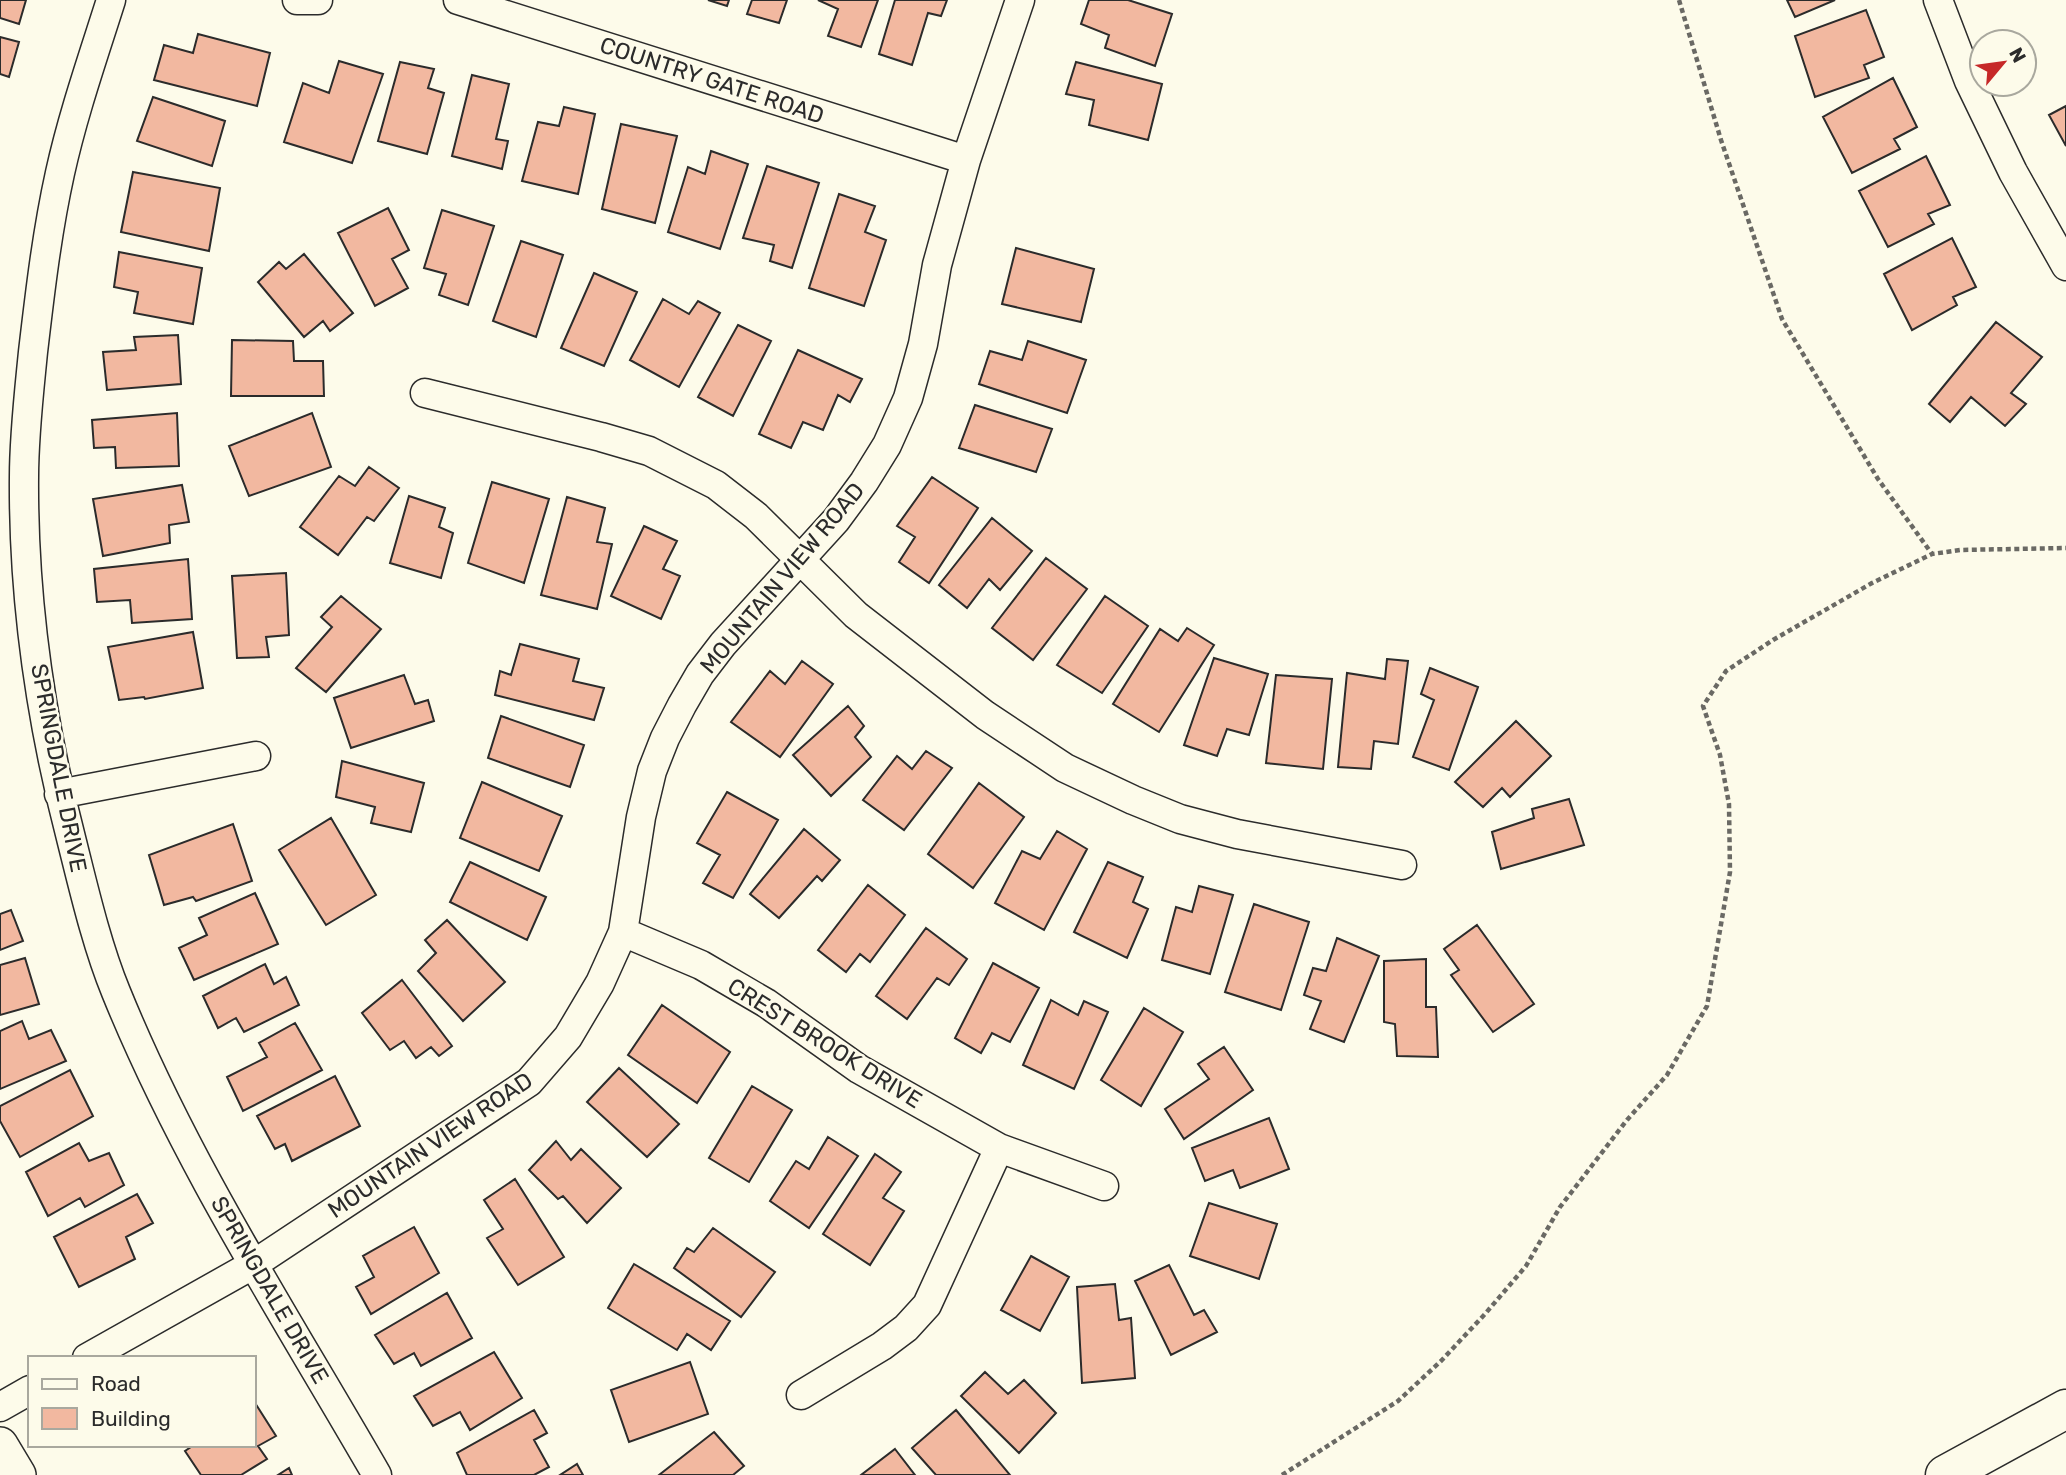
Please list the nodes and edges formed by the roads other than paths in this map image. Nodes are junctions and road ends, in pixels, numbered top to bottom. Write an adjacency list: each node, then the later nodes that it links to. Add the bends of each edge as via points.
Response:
1 (111, 0): 13 (street, SPRINGDALE DRIVE, via 60,173 41,281 29,390 24,477 28,583 40,690)
2 (297, 0): 3 (street)
3 (318, 0)
4 (458, 0): 7 (street, COUNTRY GATE ROAD)
5 (1020, 0): 8 (street, MOUNTAIN VIEW ROAD)
6 (1938, 0): 9 (street, via 1969,81)
7 (525, 10): 8 (street, COUNTRY GATE ROAD)
8 (966, 160): 11 (street, MOUNTAIN VIEW ROAD, via 908,398 864,482)
9 (2066, 266)
10 (425, 394): 11 (street, via 649,451 726,493)
11 (800, 561): 14 (street, via 912,661 1065,768 1180,819); 15 (street, MOUNTAIN VIEW ROAD, via 707,664 665,738 641,817)
12 (256, 756): 13 (street)
13 (60, 794): 18 (street, SPRINGDALE DRIVE, via 114,988 156,1086)
14 (1402, 865)
15 (623, 932): 16 (street, CREST BROOK DRIVE, via 701,965 766,1003 859,1069); 18 (street, MOUNTAIN VIEW ROAD, via 568,1037 529,1082)
16 (999, 1148): 17 (street, CREST BROOK DRIVE); 21 (street, via 927,1305 882,1346)
17 (1104, 1186)
18 (254, 1264): 19 (street, MOUNTAIN VIEW ROAD); 26 (street, SPRINGDALE DRIVE)
19 (91, 1356)
20 (28, 1391): 22 (street)
21 (801, 1395)
22 (0, 1406)
23 (2066, 1409): 27 (main road)
24 (0, 1445): 25 (street)
25 (18, 1475)
26 (377, 1475)
27 (1945, 1475)

